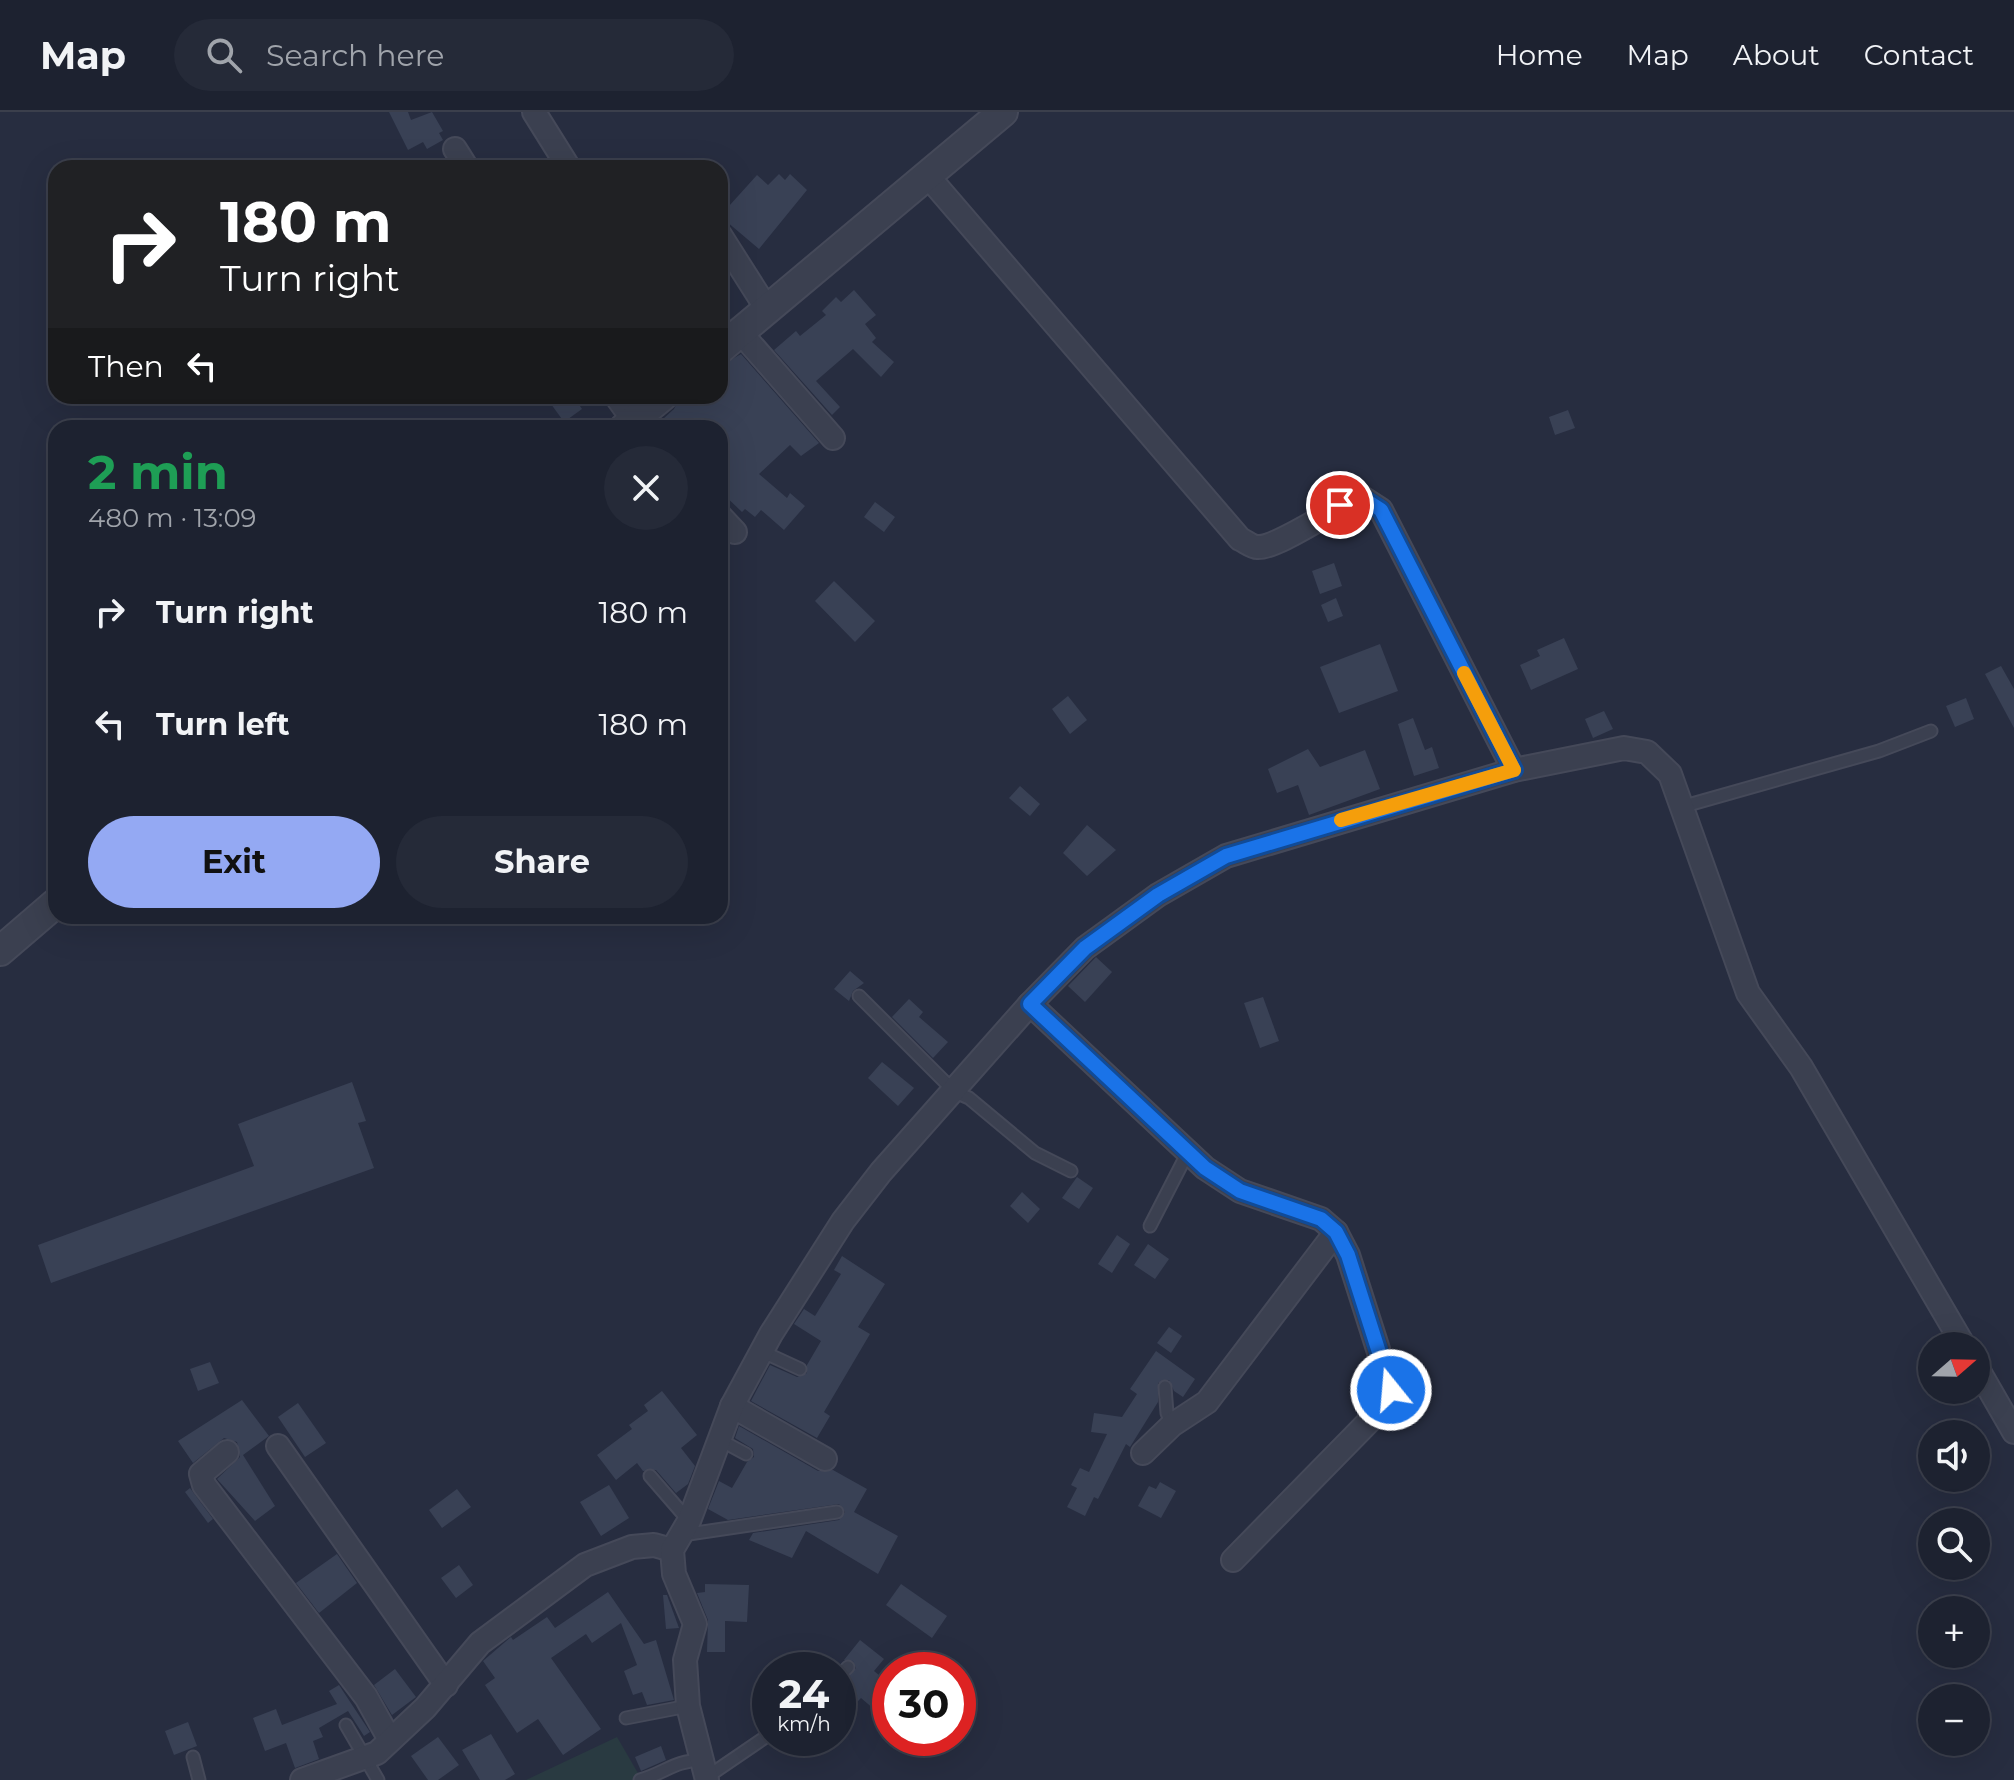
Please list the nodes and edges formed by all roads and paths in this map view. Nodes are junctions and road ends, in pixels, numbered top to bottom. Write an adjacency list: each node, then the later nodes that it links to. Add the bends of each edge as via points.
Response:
1 (534, 112): 3 (street)
2 (1003, 112): 4 (street)
3 (564, 160)
4 (926, 174): 6 (street); 12 (street, via 1240,539 1258,547 1278,542 1361,497 1381,510)
5 (728, 248): 6 (street)
6 (767, 309): 7 (street)
7 (730, 340): 10 (street)
8 (655, 404): 9 (street)
9 (638, 420)
10 (833, 438)
11 (1931, 731): 13 (lane, via 1879,751)
12 (1514, 770): 13 (street, via 1624,748 1647,752 1670,774); 17 (street, via 1226,856 1158,895 1085,948)
13 (1681, 807): 23 (street, via 1748,993 1801,1067)
14 (48, 910): 15 (street)
15 (0, 951)
16 (859, 996): 18 (lane)
17 (1030, 1004): 18 (street); 19 (street)
18 (955, 1092): 20 (lane, via 1035,1153); 24 (street, via 843,1221)
19 (1188, 1152): 21 (lane); 22 (street, via 1240,1191 1321,1219)
20 (1071, 1171)
21 (1150, 1226)
22 (1336, 1232): 29 (street, via 1207,1402); 40 (street, via 1391,1390 1387,1403)
23 (1956, 1332)
24 (761, 1351): 25 (lane); 28 (street)
25 (800, 1369)
26 (1165, 1387): 29 (lane)
27 (1990, 1390): 30 (street)
28 (732, 1406): 31 (street); 36 (street)
29 (1172, 1425): 34 (street)
30 (2014, 1432)
31 (720, 1440): 35 (lane); 39 (street)
32 (278, 1446): 41 (street)
33 (227, 1452): 45 (street, via 201,1474 204,1485 366,1697)
34 (1143, 1453)
35 (746, 1454)
36 (825, 1459)
37 (650, 1476): 39 (lane)
38 (837, 1512): 39 (lane)
39 (681, 1535): 41 (street, via 585,1565 480,1643); 42 (street, via 674,1574 695,1624 685,1660)
40 (1233, 1560)
41 (446, 1685): 45 (street)
42 (688, 1706): 43 (lane); 49 (street)
43 (626, 1718)
44 (346, 1725): 48 (lane)
45 (390, 1740): 48 (street)
46 (752, 1745): 49 (lane)
47 (193, 1757): 50 (lane)
48 (368, 1759): 51 (street); 52 (lane)
49 (705, 1772): 53 (lane, via 680,1761)
50 (199, 1780)
51 (302, 1780)
52 (378, 1780)
53 (640, 1780)

